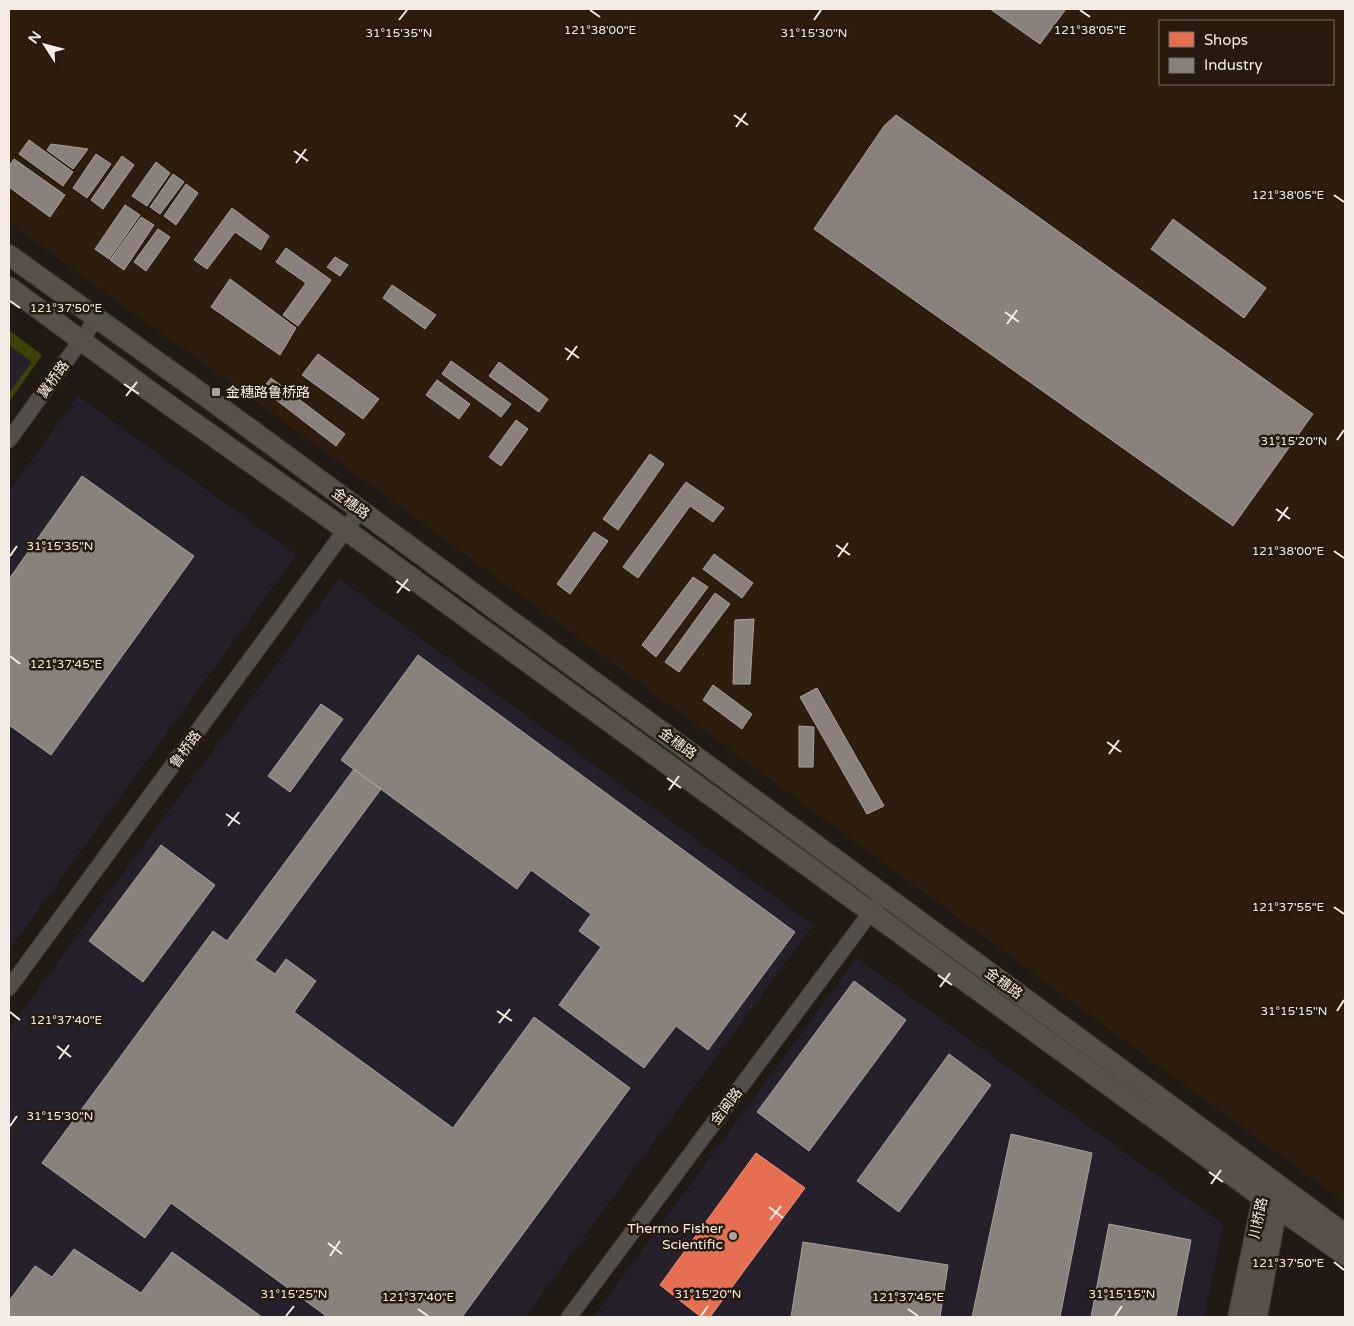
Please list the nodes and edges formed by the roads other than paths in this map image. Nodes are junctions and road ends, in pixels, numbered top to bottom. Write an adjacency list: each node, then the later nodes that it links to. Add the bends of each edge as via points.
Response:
1 (9, 255): 3 (street, 金穗路)
2 (9, 287): 4 (street, 金穗路)
3 (97, 318): 4 (street, 冀桥路); 6 (street, 金穗路)
4 (81, 340): 5 (street, 冀桥路); 7 (street, 金穗路)
5 (9, 440)
6 (360, 510): 7 (street, 鲁桥路); 8 (street, 金穗路)
7 (346, 530): 9 (street, 金穗路); 10 (street, 鲁桥路)
8 (884, 895): 9 (street, 金闽路); 11 (street, 金穗路)
9 (870, 913): 11 (street, 金穗路); 14 (street, 金闽路)
10 (9, 988)
11 (1272, 1192): 12 (street, 金穗路); 13 (street, 金穗路); 15 (street, 川桥路); 16 (street, 川桥路)
12 (1345, 1234)
13 (1345, 1255)
14 (569, 1317)
15 (1238, 1317)
16 (1257, 1317)

